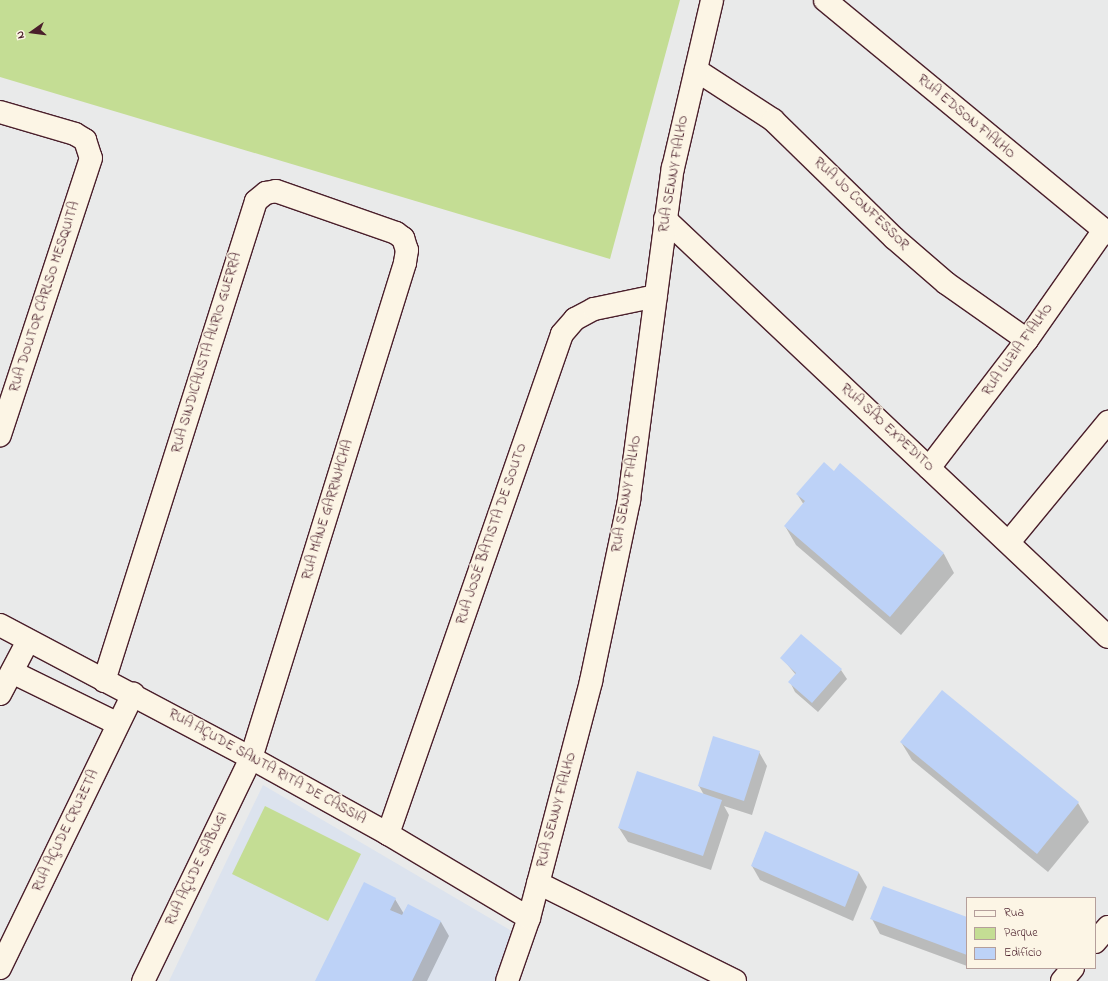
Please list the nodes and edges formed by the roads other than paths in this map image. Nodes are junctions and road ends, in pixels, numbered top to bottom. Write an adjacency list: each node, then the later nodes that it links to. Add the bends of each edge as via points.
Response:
1 (712, 0): 3 (street, RUA SENNY FIALHO)
2 (825, 0): 6 (street, RUA EDSON FIALHO)
3 (696, 70): 5 (street, RUA SENNY FIALHO, via 674,161); 9 (street, RUA JO CONFESSOR, via 773,120 894,238 946,283)
4 (0, 112): 11 (street, RUA DOUTOR CARLSO MESQUITA, via 75,134 85,140 91,158)
5 (665, 219): 8 (street, RUA SENNY FIALHO); 12 (street, RUA SÃO EXPEDITO)
6 (1106, 232): 9 (street, RUA LUZIA FIALHO)
7 (406, 263): 18 (street, RUA SINDICALISTA ALIRIO GUERRA, via 407,250 403,238 396,233 276,191 266,193 256,201); 22 (street, RUA MANE GARRINHCHA)
8 (656, 296): 23 (street, RUA JOSÉ BATISTA DE SOUTO, via 594,310 576,318 562,334); 24 (street, RUA SENNY FIALHO, via 629,500 591,681)
9 (1027, 340): 12 (street, RUA LUZIA FIALHO)
10 (1108, 422): 13 (street)
11 (0, 435)
12 (929, 468): 13 (street, RUA SÃO EXPEDITO)
13 (1009, 542): 15 (street, RUA SÃO EXPEDITO)
14 (0, 625): 16 (street, RUA AÇUDE SANTA RITA DE CÁSSIA)
15 (1108, 637)
16 (28, 641): 17 (street); 18 (street, RUA AÇUDE SANTA RITA DE CÁSSIA)
17 (12, 672): 19 (street); 21 (street)
18 (104, 681): 20 (street, RUA AÇUDE SANTA RITA DE CÁSSIA)
19 (0, 694)
20 (133, 694): 21 (street, RUA AÇUDE CRUZETA); 22 (street, RUA AÇUDE SANTA RITA DE CÁSSIA)
21 (118, 724): 28 (street, RUA AÇUDE CRUZETA)
22 (251, 758): 23 (street, RUA AÇUDE SANTA RITA DE CÁSSIA); 30 (street, RUA AÇUDE SABUGI)
23 (388, 834): 25 (street, RUA AÇUDE SANTA RITA DE CÁSSIA)
24 (538, 883): 25 (street, RUA SENNY FIALHO); 32 (street)
25 (529, 918): 31 (street, RUA SENNY FIALHO)
26 (1108, 927): 27 (street)
27 (1096, 941)
28 (0, 968)
29 (1072, 969): 33 (street)
30 (143, 981)
31 (507, 981)
32 (735, 981)
33 (1062, 981)

